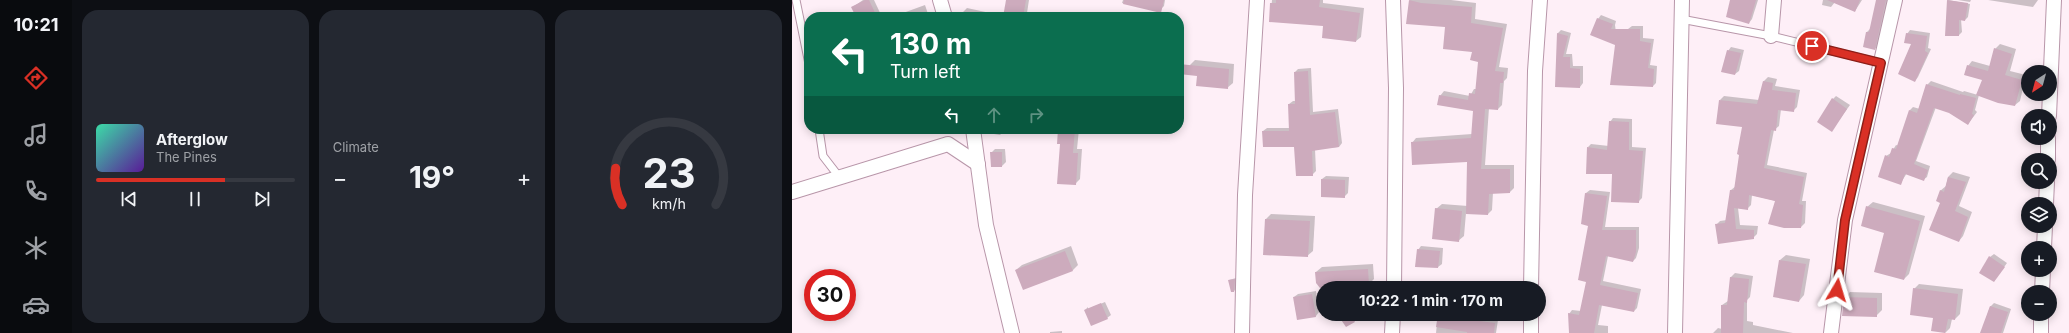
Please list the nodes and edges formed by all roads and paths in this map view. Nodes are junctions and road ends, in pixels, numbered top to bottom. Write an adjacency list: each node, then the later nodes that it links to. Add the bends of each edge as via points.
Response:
1 (796, 0): 13 (lane)
2 (940, 0): 10 (street)
3 (1257, 0): 27 (street, via 1245,195)
4 (1393, 0): 21 (street, via 1396,88)
5 (1540, 0): 22 (street, via 1535,71)
6 (1682, 0): 11 (street)
7 (1774, 0): 12 (street)
8 (1895, 0): 14 (street)
9 (2054, 0): 15 (street)
10 (944, 12)
11 (1681, 19): 12 (lane); 30 (street)
12 (1771, 36): 14 (lane)
13 (804, 39)
14 (1881, 63): 31 (street, via 1845,220)
15 (2049, 109)
16 (820, 134): 19 (lane, via 823,156)
17 (974, 134): 18 (street)
18 (978, 164): 19 (street, via 948,144); 26 (street, via 986,225)
19 (840, 178): 20 (street)
20 (792, 192)
21 (1394, 281)
22 (1531, 281)
23 (1393, 321): 28 (street)
24 (1531, 321): 29 (street)
25 (2042, 321): 32 (street)
26 (1012, 333)
27 (1242, 333)
28 (1392, 333)
29 (1531, 333)
30 (1675, 333)
31 (1831, 333)
32 (2041, 333)

